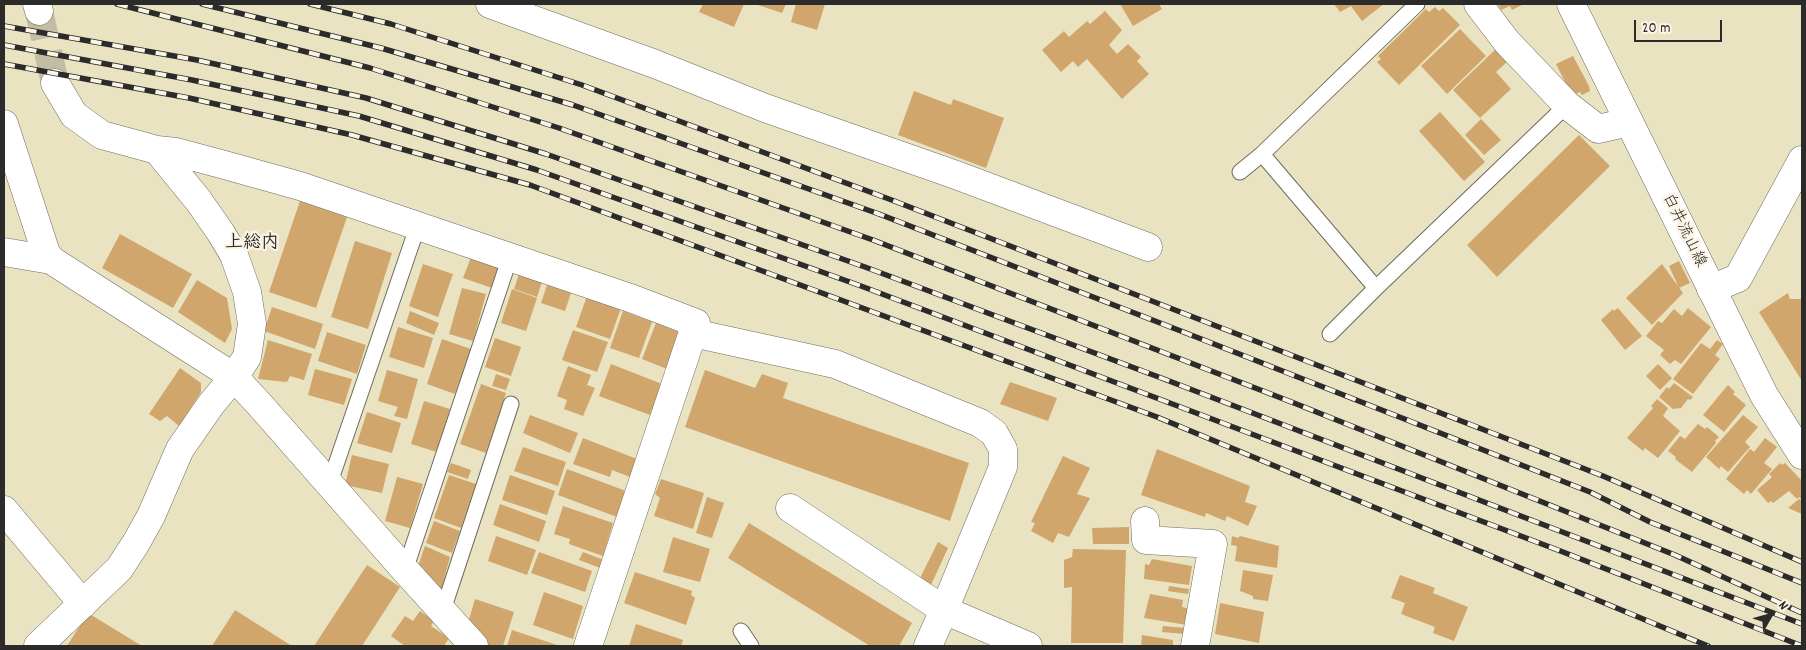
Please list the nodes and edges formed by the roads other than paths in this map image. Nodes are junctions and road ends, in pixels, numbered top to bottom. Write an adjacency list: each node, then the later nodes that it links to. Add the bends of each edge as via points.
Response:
1 (490, 4): 14 (street)
2 (1416, 4): 10 (lane)
3 (1478, 4): 6 (street, via 1507,42)
4 (1571, 4): 7 (street, 白井流山線)
5 (55, 83): 9 (street, via 74,115 102,135)
6 (1567, 105): 7 (street, via 1598,129); 18 (lane)
7 (1630, 122): 19 (street, 白井流山線)
8 (4, 124): 17 (street)
9 (156, 150): 13 (street, via 176,152 300,186); 22 (street, via 222,233 247,292 252,324 247,357)
10 (1262, 154): 12 (lane); 18 (lane)
11 (1802, 160): 19 (street, via 1738,278)
12 (1240, 172)
13 (418, 225): 16 (street); 25 (lane)
14 (1148, 247)
15 (4, 252): 17 (street)
16 (510, 257): 20 (street, via 696,323); 29 (lane)
17 (51, 260): 22 (street)
18 (1376, 288): 21 (lane)
19 (1711, 289): 24 (street, 白井流山線, via 1764,395)
20 (693, 333): 32 (street, via 835,364 980,423 994,433 1003,449 1003,467); 36 (street)
21 (1330, 334)
22 (234, 377): 25 (street); 30 (street, via 180,449 136,543 119,568)
23 (511, 404): 31 (lane)
24 (1802, 455)
25 (330, 482): 29 (street)
26 (790, 508): 32 (street)
27 (4, 510): 30 (street)
28 (1145, 521): 40 (street, via 1146,540 1213,544)
29 (405, 570): 31 (street)
30 (83, 604): 34 (street)
31 (443, 610): 35 (street)
32 (944, 610): 38 (street); 39 (street)
33 (741, 630): 37 (lane)
34 (38, 646)
35 (474, 646)
36 (588, 646)
37 (751, 646)
38 (928, 646)
39 (1028, 646)
40 (1196, 646)

